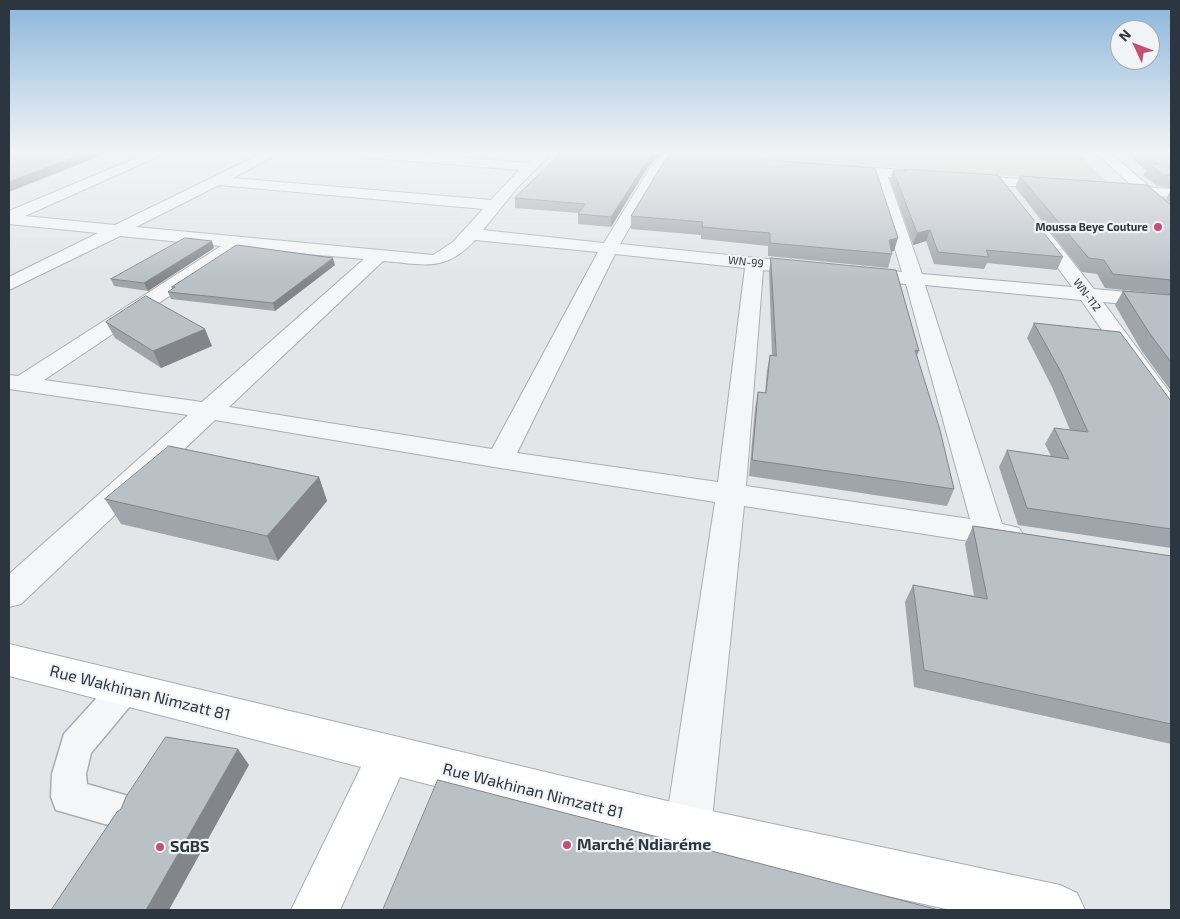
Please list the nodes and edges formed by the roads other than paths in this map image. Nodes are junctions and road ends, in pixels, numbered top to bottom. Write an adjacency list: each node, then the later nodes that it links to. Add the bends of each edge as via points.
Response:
1 (61, 196): 11 (street)
2 (187, 196): 12 (street)
3 (389, 196): 9 (street)
4 (502, 196): 9 (street)
5 (640, 196): 15 (street)
6 (886, 196): 20 (street)
7 (1011, 196): 22 (street, WN-112)
8 (1152, 196): 10 (street)
9 (494, 205): 13 (street)
10 (1171, 213)
11 (9, 218): 12 (street)
12 (115, 231): 14 (street); 21 (street)
13 (470, 234): 15 (street, WN-99); 16 (street, via 442,259)
14 (238, 243): 16 (street); 24 (street)
15 (608, 248): 17 (street, WN-99); 27 (street)
16 (378, 256): 25 (street)
17 (754, 264): 18 (street, WN-99); 28 (street)
18 (824, 270)
19 (844, 272): 20 (street)
20 (914, 279): 22 (street); 29 (street)
21 (9, 284)
22 (1088, 295): 23 (street); 26 (street, WN-112)
23 (1171, 302)
24 (15, 383): 25 (street)
25 (209, 411): 27 (street); 31 (street)
26 (1171, 412)
27 (500, 459): 28 (street)
28 (731, 494): 29 (street); 36 (street)
29 (990, 534): 30 (street)
30 (1028, 540)
31 (9, 594)
32 (9, 660): 33 (street, Rue Wakhinan Nimzatt 81)
33 (125, 689): 34 (street, Rue Wakhinan Nimzatt 81); 35 (lane, via 76,745 69,774 69,797)
34 (388, 756): 36 (street, Rue Wakhinan Nimzatt 81); 37 (street)
35 (122, 811)
36 (688, 829): 38 (street, Rue Wakhinan Nimzatt 81)
37 (315, 910)
38 (1060, 910)

